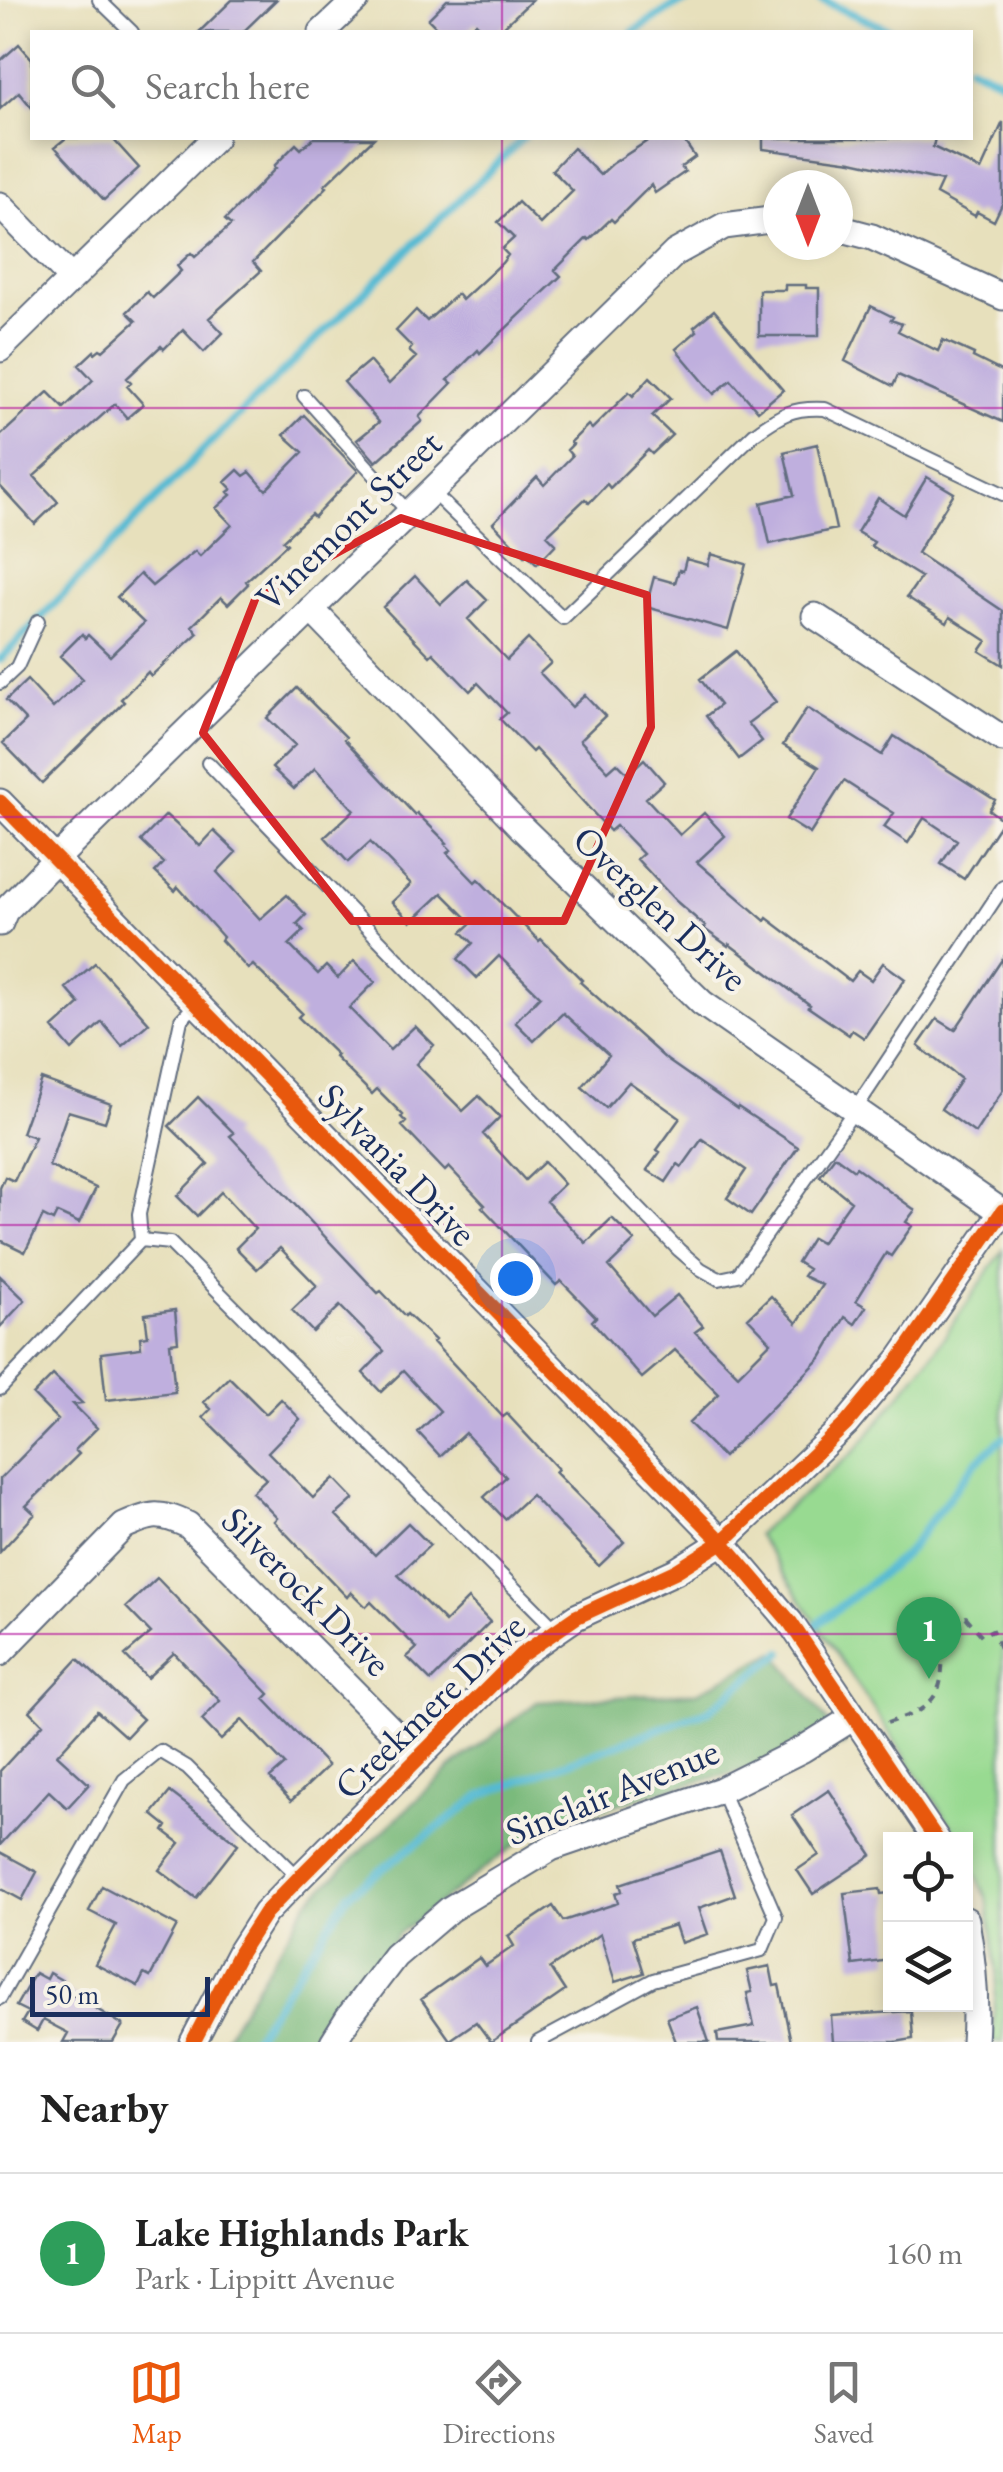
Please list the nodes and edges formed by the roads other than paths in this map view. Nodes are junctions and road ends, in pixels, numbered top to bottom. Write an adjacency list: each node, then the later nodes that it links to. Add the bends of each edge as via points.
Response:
1 (100, 0): 3 (lane)
2 (356, 0): 4 (street)
3 (130, 30)
4 (324, 30)
5 (213, 140): 9 (street)
6 (0, 205): 9 (street)
7 (763, 220): 13 (street, Vinemont Street, via 724,226 674,254)
8 (853, 232): 10 (street)
9 (71, 278): 11 (street)
10 (1003, 297)
11 (0, 349)
12 (304, 396): 15 (lane)
13 (432, 492): 14 (lane, via 563,618 754,434 784,413 825,410); 15 (street, Vinemont Street)
14 (1003, 494)
15 (409, 513): 16 (street, Vinemont Street)
16 (311, 609): 23 (street, Vinemont Street); 27 (street, Overglen Drive, via 702,1003)
17 (815, 616): 20 (street)
18 (38, 621): 19 (lane)
19 (0, 683)
20 (1003, 739)
21 (208, 763): 27 (lane, via 679,1250 718,1280 738,1275)
22 (0, 802): 23 (street, Sylvania Drive)
23 (56, 860): 25 (street, Vinemont Street); 26 (street, Sylvania Drive)
24 (1003, 887): 27 (lane)
25 (0, 922)
26 (196, 1004): 29 (lane, via 181,1020 140,1214); 31 (street, Sylvania Drive)
27 (854, 1111): 28 (street, Overglen Drive)
28 (1003, 1211): 31 (street, Creekmere Drive, via 901,1358 846,1424)
29 (142, 1240): 30 (lane); 32 (lane, via 170,1243)
30 (0, 1389)
31 (722, 1542): 32 (street, Creekmere Drive); 34 (street, Sylvania Drive, via 790,1622)
32 (556, 1630): 35 (street, Creekmere Drive)
33 (0, 1653): 35 (street, Silverock Drive, via 124,1526 151,1514 166,1516 188,1525)
34 (860, 1725): 36 (street, Sinclair Avenue); 37 (street, Sylvania Drive)
35 (418, 1758): 38 (street, Creekmere Drive)
36 (721, 1790): 42 (street, Sinclair Avenue, via 551,1848 450,1908 395,1956); 43 (lane, via 776,1917 762,1950 653,1980)
37 (932, 1832)
38 (299, 1878): 40 (lane, via 188,1767 160,1751 124,1780); 41 (street, Creekmere Drive, via 240,1952)
39 (966, 1922): 44 (street)
40 (0, 1998)
41 (193, 2042)
42 (333, 2042)
43 (538, 2042)
44 (974, 2042)

